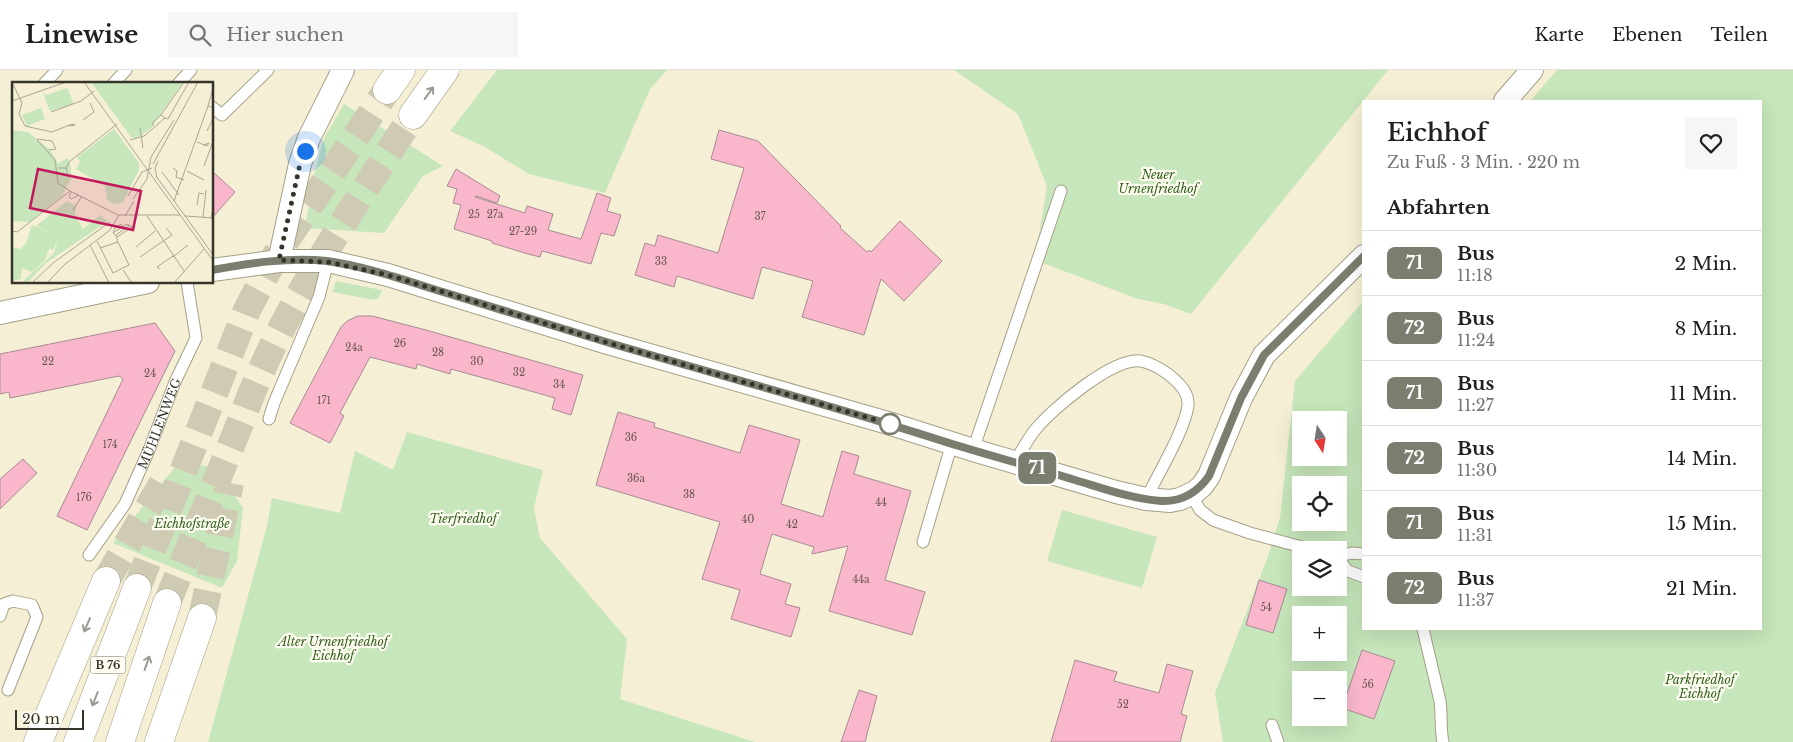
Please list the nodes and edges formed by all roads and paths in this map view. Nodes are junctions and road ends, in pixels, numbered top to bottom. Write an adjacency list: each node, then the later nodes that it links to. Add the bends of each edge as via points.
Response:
1 (58, 70): 8 (lane)
2 (126, 70): 9 (lane)
3 (192, 70): 10 (lane)
4 (268, 70): 12 (lane, via 222,115)
5 (343, 70): 16 (street, via 309,138 300,164)
6 (445, 70): 13 (highway, one-way to 6)
7 (1532, 70): 11 (street)
8 (46, 82)
9 (115, 82)
10 (182, 82)
11 (1506, 100)
12 (214, 109)
13 (413, 115)
14 (1061, 191): 23 (lane)
15 (1362, 258): 25 (street, via 1264,355 1241,398 1209,476)
16 (279, 260): 17 (street); 18 (street)
17 (328, 262): 22 (lane, via 319,297); 23 (street, via 394,277)
18 (214, 270)
19 (138, 284): 21 (street)
20 (186, 284): 31 (lane, MÜHLENWEG, via 196,338 124,504)
21 (0, 313)
22 (270, 419)
23 (963, 447): 24 (street); 27 (lane)
24 (1015, 462): 26 (street); 26 (lane, via 1034,431 1084,386 1118,366 1141,361 1175,380 1188,400 1185,418)
25 (1191, 494): 26 (street, via 1170,501); 28 (lane, via 1200,510 1212,520)
26 (1146, 498)
27 (922, 542)
28 (1292, 544)
29 (1347, 554): 30 (lane)
30 (1362, 554)
31 (89, 555)
32 (1347, 570): 33 (lane)
33 (1362, 576)
34 (106, 580): 42 (highway, one-way to 42)
35 (137, 588): 43 (highway, B 76, one-way to 43)
36 (167, 603): 44 (highway, B 76, one-way to 36)
37 (0, 616): 40 (lane, via 4,604 13,601 32,605 38,617)
38 (202, 618): 45 (highway)
39 (1423, 630): 47 (lane, via 1442,710)
40 (8, 690)
41 (1272, 726): 46 (lane)
42 (38, 742)
43 (78, 742)
44 (120, 742)
45 (159, 742)
46 (1278, 742)
47 (1443, 742)

